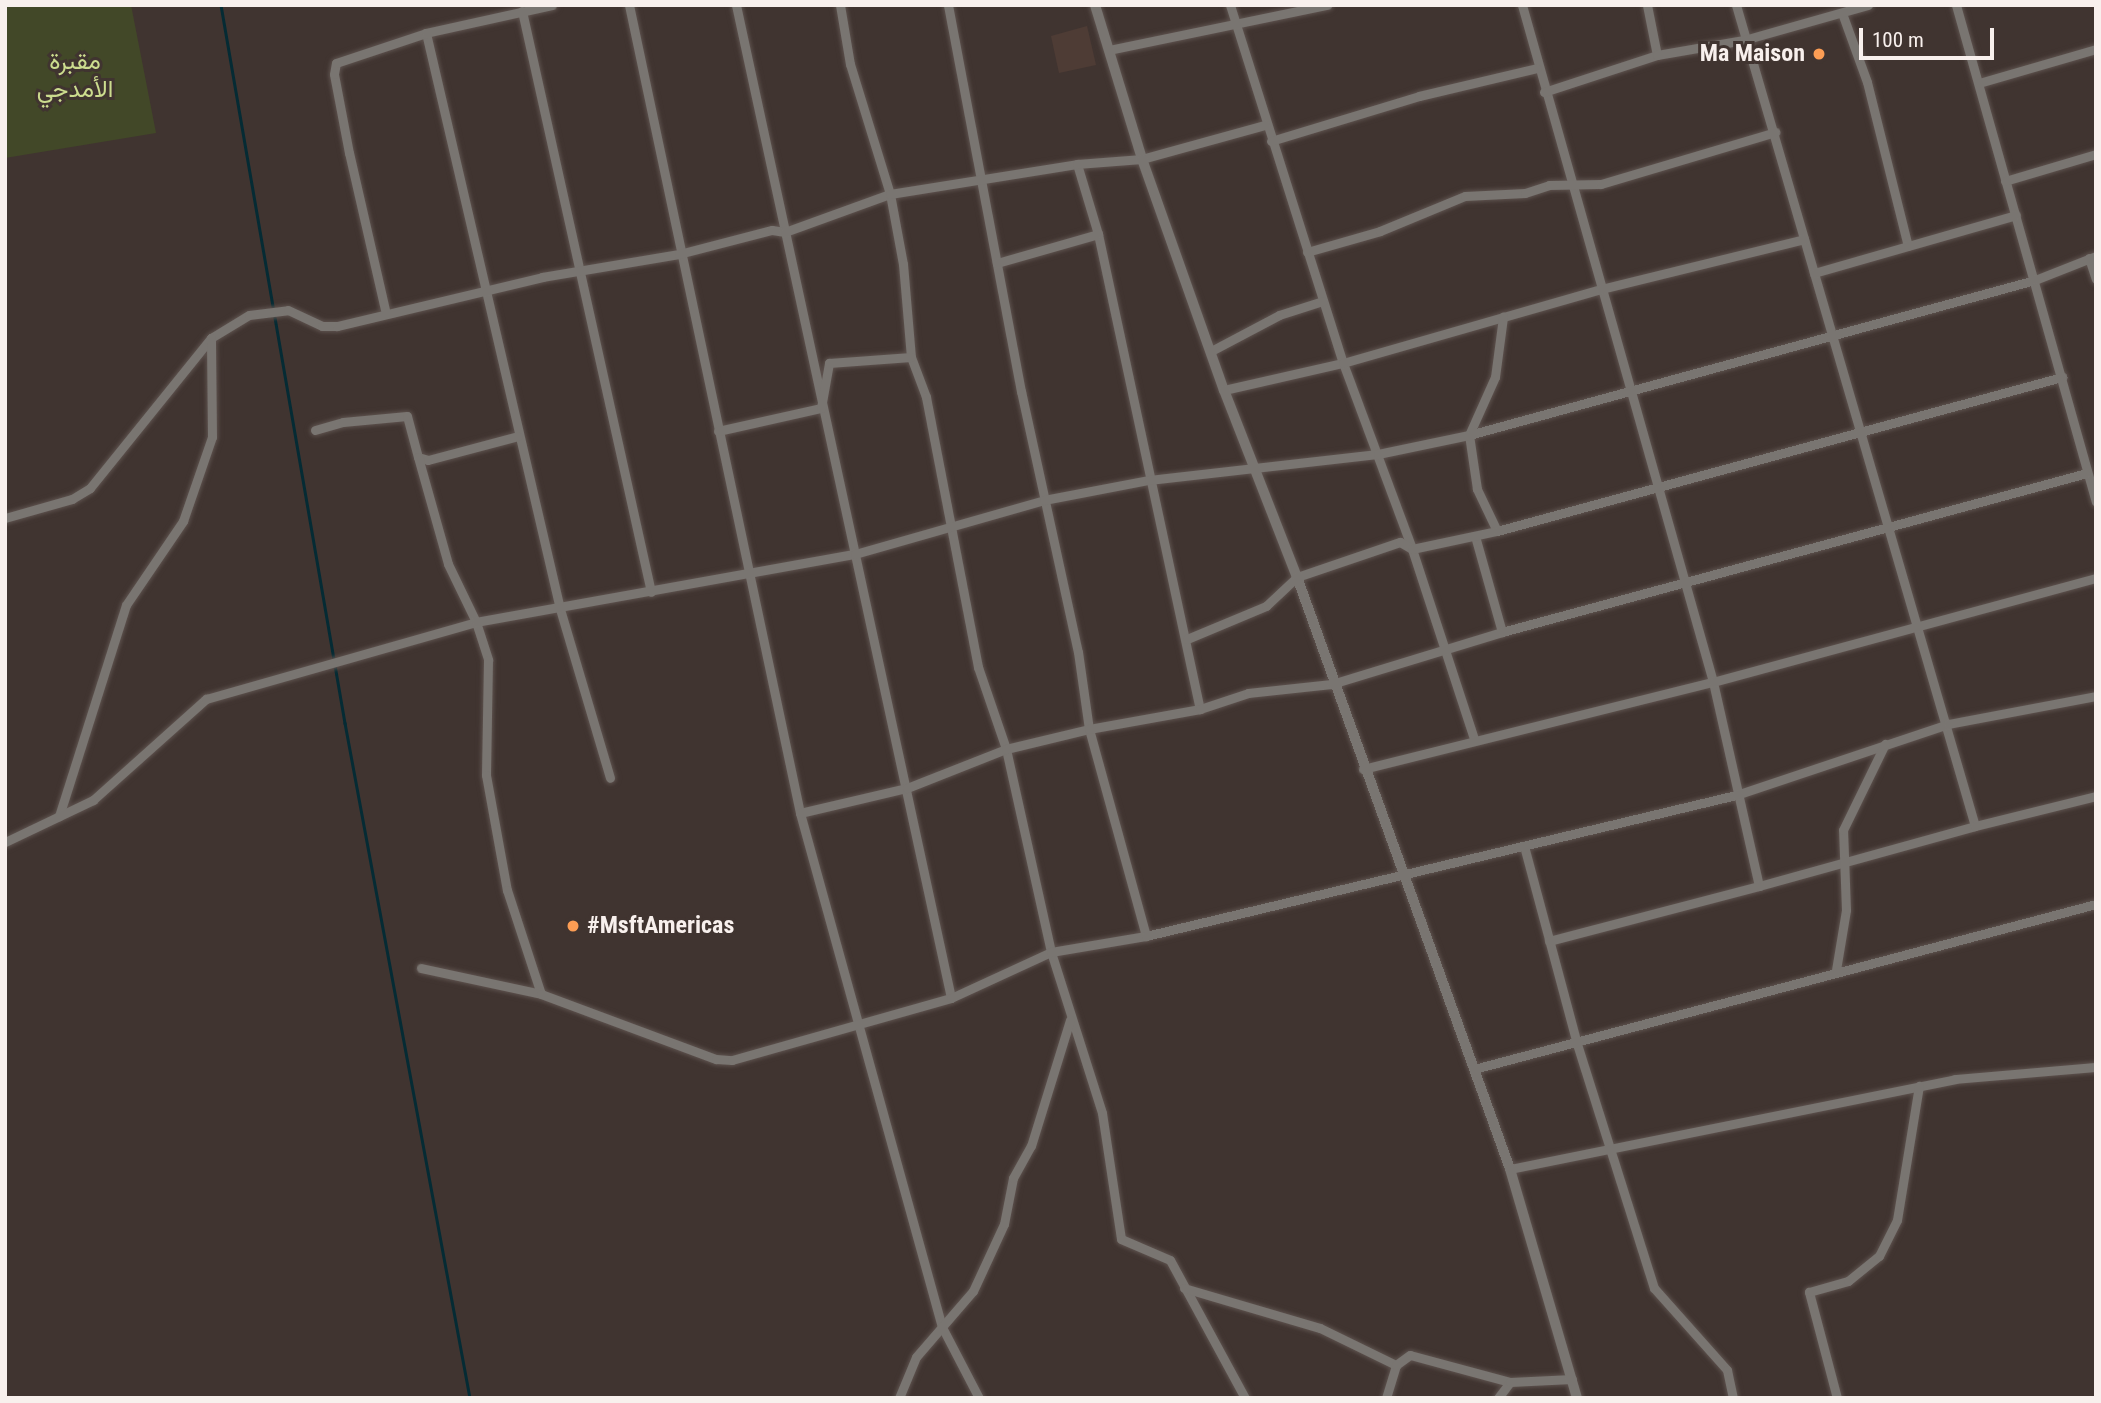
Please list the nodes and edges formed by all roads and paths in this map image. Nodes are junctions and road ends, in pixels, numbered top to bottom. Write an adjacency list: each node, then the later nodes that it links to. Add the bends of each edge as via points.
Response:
1 (552, 5): 14 (street)
2 (629, 5): 41 (street)
3 (736, 5): 36 (street)
4 (840, 5): 34 (street, via 850,64)
5 (948, 5): 31 (street)
6 (1095, 5): 20 (street)
7 (1230, 5): 16 (street)
8 (1327, 5): 16 (street)
9 (1522, 5): 22 (street)
10 (1647, 5): 21 (street)
11 (1736, 5): 18 (street)
12 (1868, 5): 15 (street)
13 (1956, 5): 23 (street)
14 (523, 11): 17 (street); 44 (street)
15 (1842, 13): 18 (street); 39 (street, via 1867,82)
16 (1236, 24): 20 (street); 25 (street)
17 (426, 33): 49 (street); 51 (street, via 344,57 336,63 334,74)
18 (1744, 40): 21 (street); 26 (street)
19 (2096, 49): 23 (street)
20 (1109, 50): 29 (street)
21 (1657, 55): 24 (street)
22 (1537, 68): 24 (street); 27 (street, via 1419,96)
23 (1979, 83): 32 (street)
24 (1544, 92): 33 (street)
25 (1265, 125): 27 (street); 29 (street)
26 (1775, 132): 33 (street, via 1601,184); 38 (street)
27 (1271, 141): 40 (street)
28 (2096, 154): 32 (street)
29 (1142, 159): 30 (street); 55 (street)
30 (1077, 163): 31 (street); 37 (street)
31 (979, 177): 34 (street); 43 (street)
32 (2005, 181): 35 (street)
33 (1569, 183): 40 (street, via 1525,193 1465,197 1380,231); 48 (street)
34 (890, 194): 36 (street); 56 (street, via 904,264)
35 (2016, 215): 39 (street); 47 (street)
36 (785, 232): 41 (street, via 772,230); 61 (street)
37 (1098, 234): 43 (street); 71 (street)
38 (1804, 239): 45 (street); 48 (street)
39 (1908, 246): 45 (street)
40 (1307, 252): 50 (street)
41 (679, 254): 44 (street); 63 (street)
42 (2092, 257): 46 (street); 47 (street)
43 (997, 263): 73 (street)
44 (580, 272): 49 (street); 86 (street)
45 (1814, 273): 53 (street)
46 (2096, 279)
47 (2035, 280): 53 (street); 58 (street)
48 (1601, 289): 52 (street); 59 (street)
49 (483, 290): 51 (street); 66 (street)
50 (1323, 301): 55 (street, via 1279,315); 57 (street)
51 (386, 314): 54 (street, via 337,326 275,309 249,315)
52 (1503, 317): 57 (street); 65 (street, via 1495,377)
53 (1832, 332): 59 (street); 64 (street)
54 (211, 338): 75 (street, via 90,488 72,499); 108 (street, via 212,437 183,521 126,605)
55 (1213, 350): 60 (street)
56 (911, 357): 61 (street, via 829,363); 76 (street, via 926,397)
57 (1343, 363): 60 (street); 67 (street)
58 (2062, 377): 64 (street); 70 (street)
59 (1628, 388): 65 (street); 72 (street)
60 (1224, 390): 69 (street)
61 (821, 408): 63 (street); 81 (street)
62 (315, 430): 68 (street, via 343,422 407,416)
63 (718, 430): 82 (street)
64 (1860, 431): 72 (street); 77 (street)
65 (1469, 435): 67 (street); 78 (street, via 1477,489)
66 (518, 436): 68 (street, via 440,457); 87 (street)
67 (1378, 454): 69 (street); 80 (street)
68 (418, 457): 88 (street, via 448,564)
69 (1252, 467): 71 (street); 83 (street)
70 (2087, 473): 74 (street); 77 (street)
71 (1149, 480): 73 (street); 91 (street)
72 (1658, 488): 78 (street); 85 (street)
73 (1044, 500): 76 (street); 98 (street, via 1078,652)
74 (2096, 502)
75 (5, 517)
76 (948, 527): 81 (street); 101 (street, via 978,667)
77 (1889, 528): 85 (street); 89 (street)
78 (1497, 531): 79 (street)
79 (1475, 536): 80 (street); 90 (street)
80 (1412, 549): 83 (street, via 1400,542); 92 (street)
81 (855, 554): 82 (street); 104 (street)
82 (748, 572): 86 (street); 107 (street)
83 (1297, 577): 91 (street, via 1266,606); 94 (street)
84 (2096, 578): 89 (street)
85 (1686, 585): 90 (street); 93 (street)
86 (651, 592): 87 (street)
87 (560, 610): 88 (street); 103 (street)
88 (476, 622): 108 (street, via 206,699 93,800); 121 (street, via 488,660 486,775 507,891)
89 (1918, 626): 93 (street); 97 (street)
90 (1502, 632): 92 (street)
91 (1187, 639): 96 (street)
92 (1446, 648): 94 (street); 99 (street)
93 (1713, 682): 99 (street); 105 (street)
94 (1332, 684): 96 (street, via 1248,694); 102 (street)
95 (2096, 696): 97 (street)
96 (1200, 709): 98 (street)
97 (1948, 724): 100 (street); 109 (street)
98 (1089, 729): 101 (street); 116 (street)
99 (1474, 739): 102 (street)
100 (1885, 744): 105 (street); 112 (street, via 1843,830)
101 (1006, 749): 104 (street); 118 (street)
102 (1363, 769): 113 (street)
103 (610, 778)
104 (908, 788): 107 (street); 122 (street)
105 (1736, 794): 111 (street); 114 (street)
106 (2096, 796): 109 (street)
107 (800, 813): 124 (street)
108 (59, 816): 110 (street)
109 (1975, 826): 112 (street)
110 (5, 842)
111 (1524, 846): 113 (street); 117 (street)
112 (1847, 863): 114 (street); 120 (street)
113 (1402, 874): 116 (street); 127 (street)
114 (1759, 886): 117 (street)
115 (2096, 904): 120 (street)
116 (1146, 936): 118 (street)
117 (1549, 941): 125 (street)
118 (1051, 952): 122 (street); 123 (street)
119 (421, 968): 121 (street)
120 (1836, 970): 125 (street)
121 (541, 994): 124 (street, via 724,1061)
122 (951, 998): 124 (street)
123 (1070, 1020): 131 (street, via 1102,1113 1121,1239 1170,1260); 132 (street, via 1031,1146 1013,1178 1004,1224 973,1291)
124 (856, 1028): 132 (street)
125 (1577, 1044): 127 (street); 129 (street)
126 (2096, 1067): 128 (street)
127 (1474, 1069): 130 (street)
128 (1919, 1086): 129 (street); 136 (street, via 1897,1220 1879,1256 1848,1281 1809,1292)
129 (1613, 1147): 130 (street); 143 (street, via 1654,1288 1727,1370)
130 (1510, 1169): 134 (street)
131 (1184, 1288): 133 (street, via 1320,1328); 139 (street)
132 (942, 1327): 137 (street, via 909,1369); 138 (street)
133 (1396, 1365): 135 (street, via 1410,1355 1428,1357); 140 (street)
134 (1572, 1379): 135 (street); 142 (street)
135 (1510, 1382): 141 (street)
136 (1836, 1394)
137 (899, 1398)
138 (979, 1398)
139 (1245, 1398)
140 (1386, 1398)
141 (1498, 1398)
142 (1577, 1398)
143 (1733, 1398)

